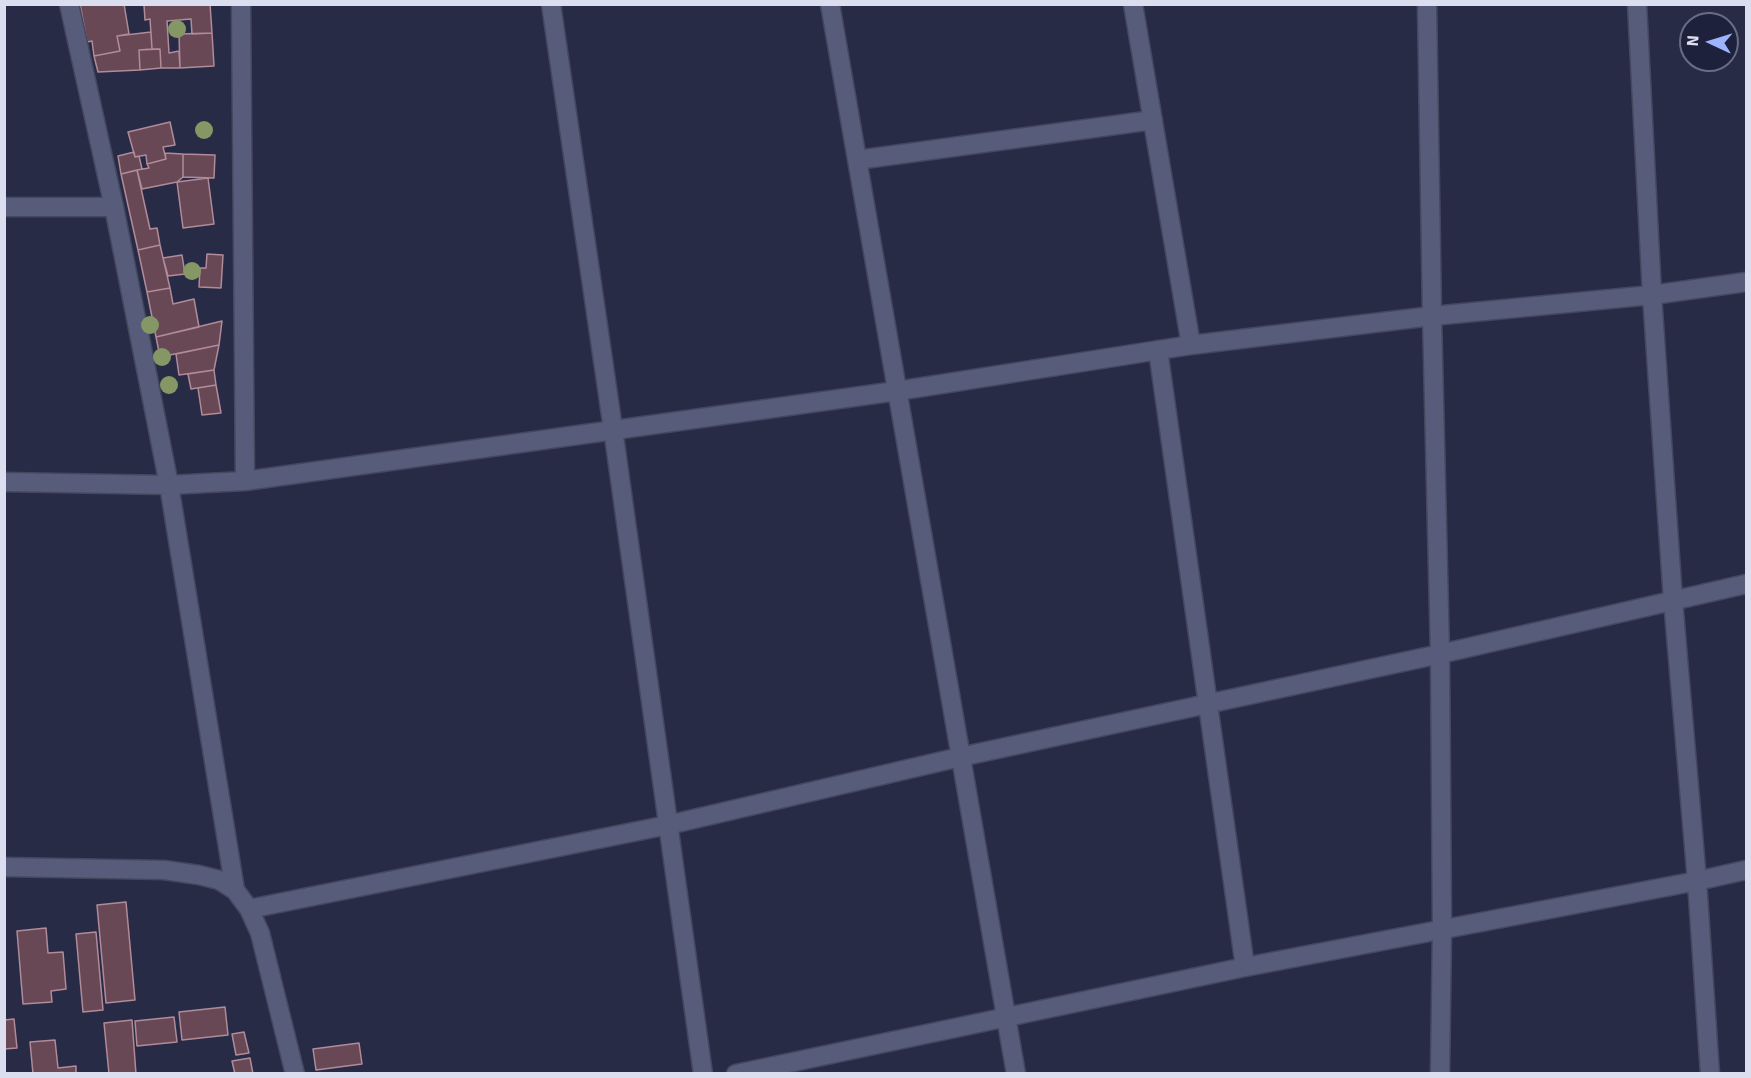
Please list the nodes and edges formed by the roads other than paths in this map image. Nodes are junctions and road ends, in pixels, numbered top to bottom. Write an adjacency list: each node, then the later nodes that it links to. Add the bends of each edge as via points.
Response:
1 (69, 4): 11 (street)
2 (241, 4): 19 (street)
3 (550, 4): 18 (street)
4 (830, 4): 9 (street)
5 (1133, 4): 8 (street)
6 (1426, 4): 14 (street)
7 (1637, 4): 13 (street)
8 (1153, 120): 9 (street); 15 (street)
9 (857, 160): 17 (street)
10 (4, 207): 11 (street)
11 (114, 207): 21 (street)
12 (1746, 282): 13 (street)
13 (1652, 295): 14 (street); 23 (street)
14 (1432, 316): 15 (street); 24 (street)
15 (1191, 345): 16 (street)
16 (1158, 350): 17 (street); 25 (street)
17 (897, 391): 18 (street); 26 (street)
18 (613, 429): 19 (street); 27 (street)
19 (245, 481): 21 (street)
20 (4, 483): 21 (street)
21 (170, 484): 31 (street)
22 (1746, 584): 23 (street)
23 (1673, 600): 24 (street); 30 (street)
24 (1440, 654): 25 (street); 33 (street)
25 (1207, 704): 26 (street); 34 (street)
26 (960, 757): 27 (street); 35 (street)
27 (668, 825): 32 (street); 37 (street)
28 (4, 867): 31 (street, via 164,870 199,874)
29 (1746, 870): 30 (street)
30 (1697, 881): 33 (street); 41 (street)
31 (235, 890): 32 (street)
32 (249, 909): 36 (street, via 260,933)
33 (1442, 929): 34 (street); 40 (street)
34 (1245, 967): 35 (street)
35 (1007, 1016): 38 (street); 39 (street)
36 (296, 1074)
37 (703, 1074)
38 (736, 1074)
39 (1016, 1074)
40 (1440, 1074)
41 (1710, 1074)

